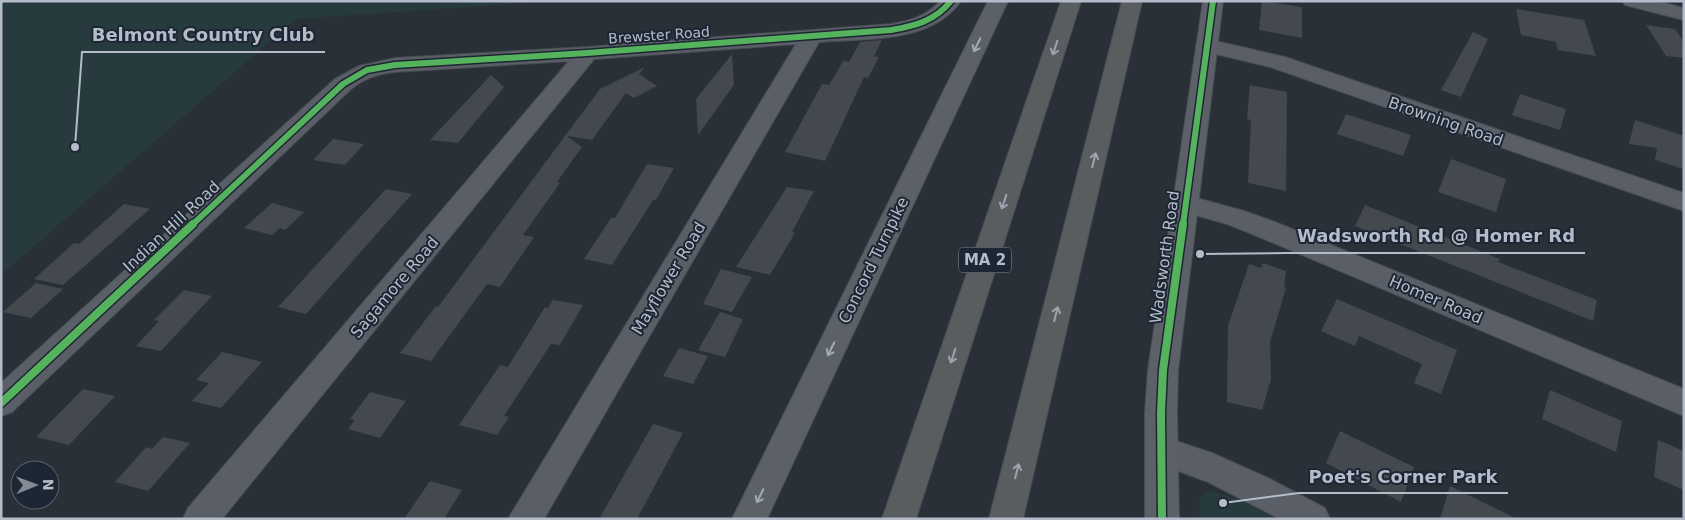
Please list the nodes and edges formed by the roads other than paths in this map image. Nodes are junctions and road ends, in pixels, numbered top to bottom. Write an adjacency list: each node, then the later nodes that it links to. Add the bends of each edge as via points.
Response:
1 (951, 1): 9 (street, Brewster Road, via 939,16 920,24 891,30)
2 (998, 1): 21 (main road, Concord Turnpike, one-way to 21)
3 (1071, 1): 22 (highway, MA 2, one-way to 22)
4 (1132, 1): 11 (highway)
5 (1151, 1): 11 (highway)
6 (1212, 1): 10 (main road, Wadsworth Road)
7 (1632, 1): 8 (street)
8 (1684, 14)
9 (811, 37): 12 (street, Brewster Road); 20 (street, Mayflower Road)
10 (1207, 45): 14 (street, Browning Road, via 1277,62); 15 (main road, Wadsworth Road)
11 (1120, 52): 23 (highway, one-way to 11)
12 (587, 53): 13 (street, Brewster Road, via 386,66); 19 (street, Sagamore Road)
13 (361, 72): 17 (street, Indian Hill Road, via 343,84)
14 (1684, 202)
15 (1186, 204): 16 (street, Homer Road, via 1266,228); 18 (main road, Wadsworth Road, via 1163,370)
16 (1684, 402)
17 (1, 403)
18 (1161, 450): 24 (main road, Wadsworth Road); 25 (street, via 1232,476)
19 (200, 519)
20 (525, 519)
21 (749, 519)
22 (899, 519)
23 (1006, 519)
24 (1162, 519)
25 (1313, 519)

